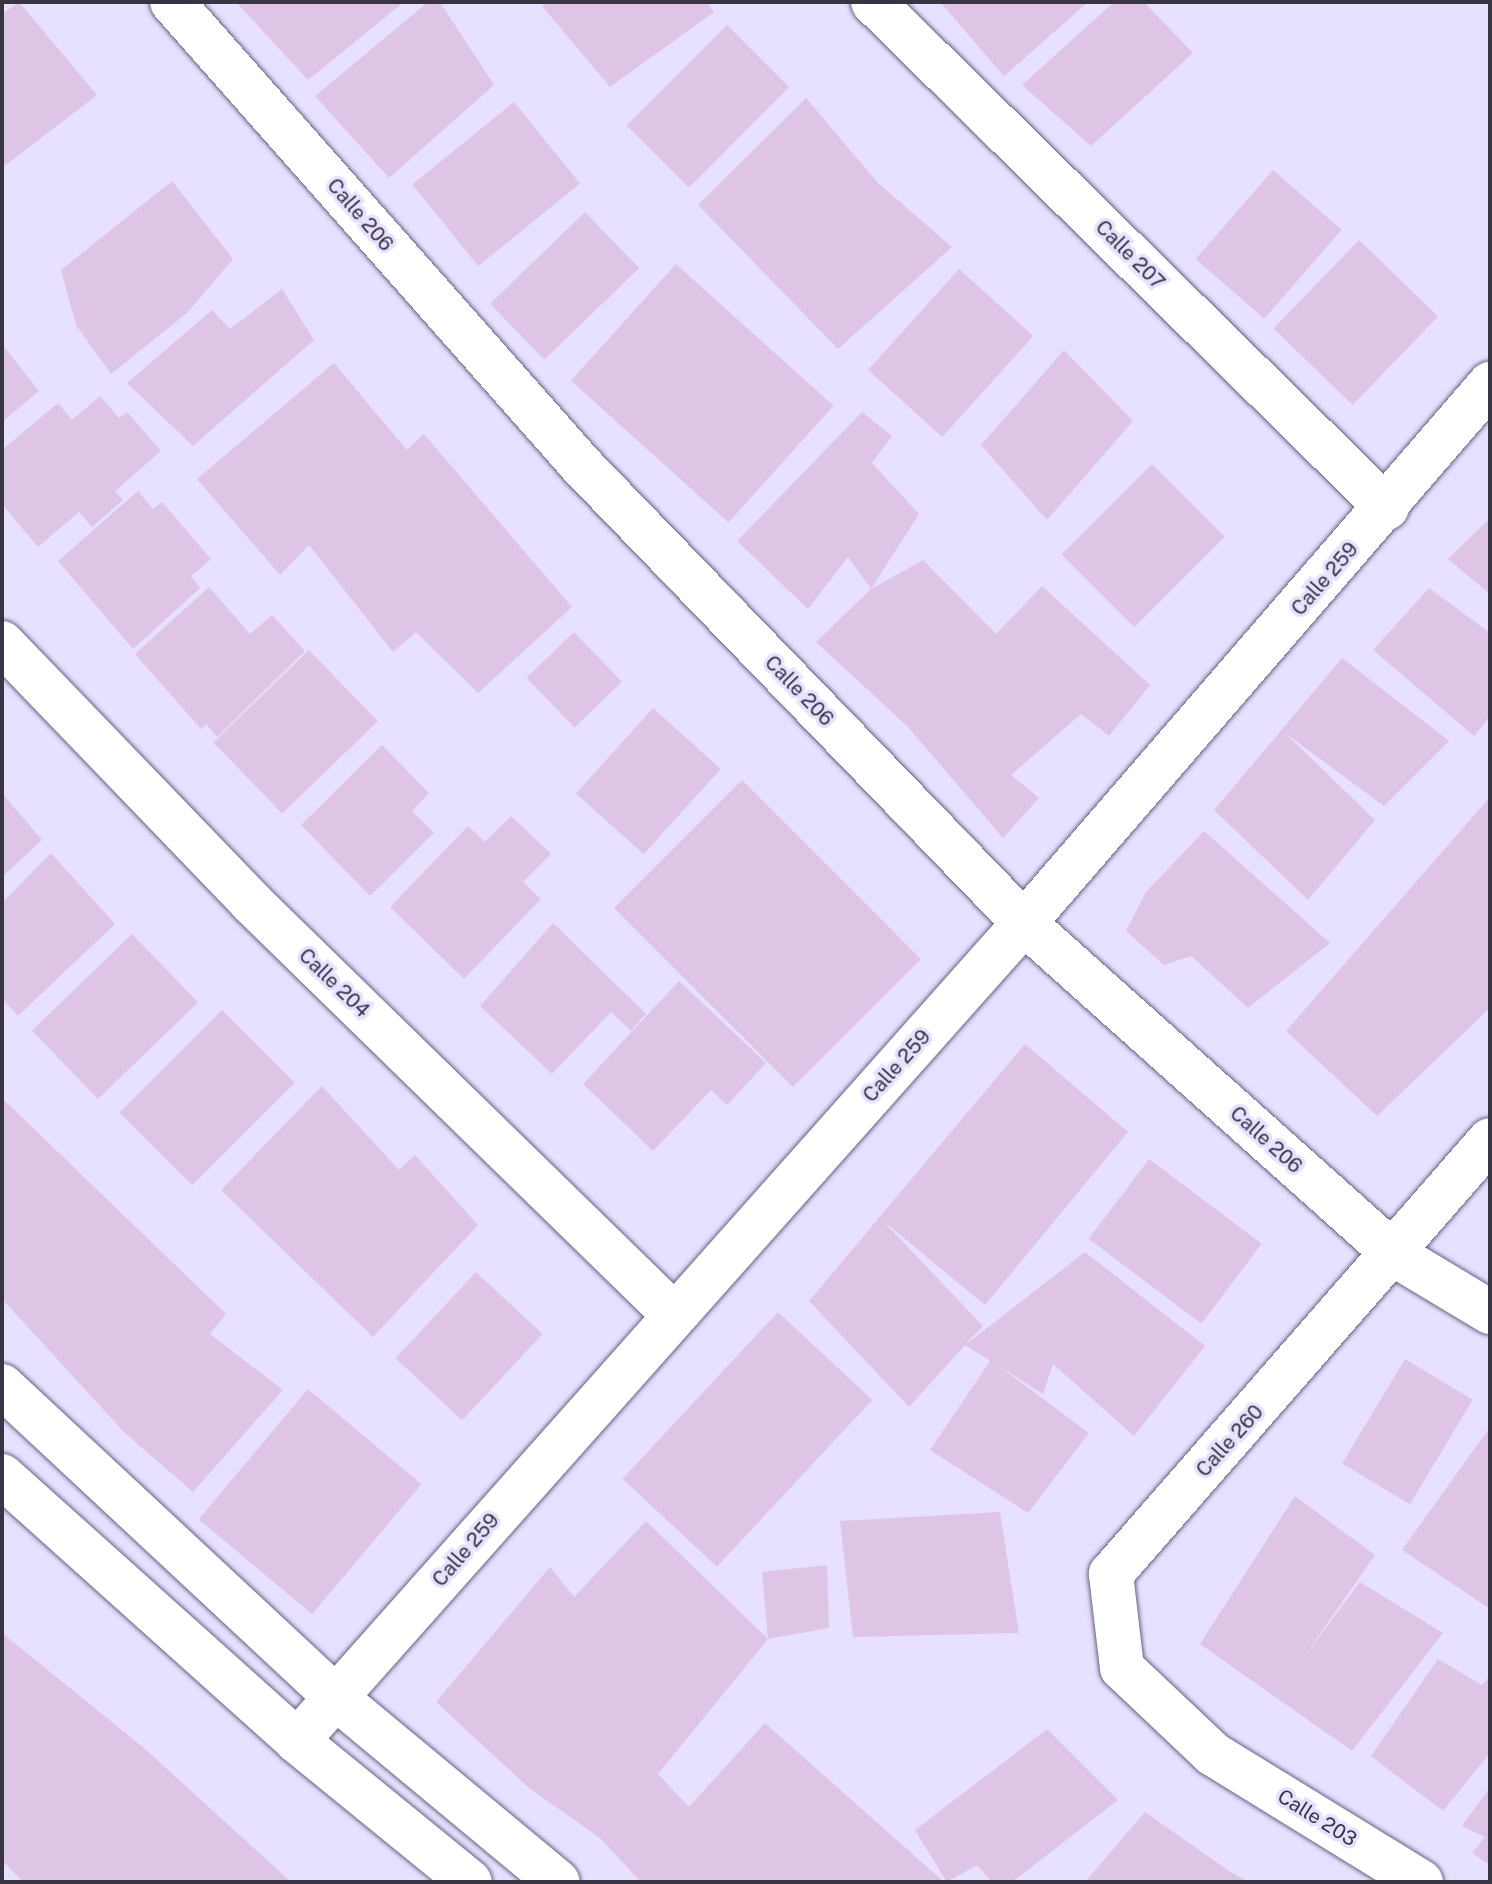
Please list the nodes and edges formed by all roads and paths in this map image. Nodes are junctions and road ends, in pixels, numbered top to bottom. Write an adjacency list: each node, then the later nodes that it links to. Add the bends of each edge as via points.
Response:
1 (172, 2): 6 (street, Calle 206, via 582,466)
2 (873, 2): 4 (street, Calle 207)
3 (1490, 384): 4 (street, Calle 259)
4 (1387, 508): 6 (street, Calle 259)
5 (2, 643): 10 (street, Calle 204, via 251,902)
6 (1024, 923): 8 (street, Calle 206); 10 (street, Calle 259)
7 (1490, 1140): 8 (street, Calle 260)
8 (1395, 1255): 9 (street, Calle 206); 15 (street, Calle 260, via 1111,1574 1122,1668)
9 (1490, 1312)
10 (674, 1315): 13 (street, Calle 259)
11 (2, 1386): 13 (street)
12 (2, 1476): 14 (street)
13 (336, 1698): 14 (street, Calle 259); 17 (street)
14 (297, 1741): 16 (street)
15 (1213, 1754): 18 (street, Calle 203)
16 (470, 1882)
17 (558, 1882)
18 (1421, 1882)

